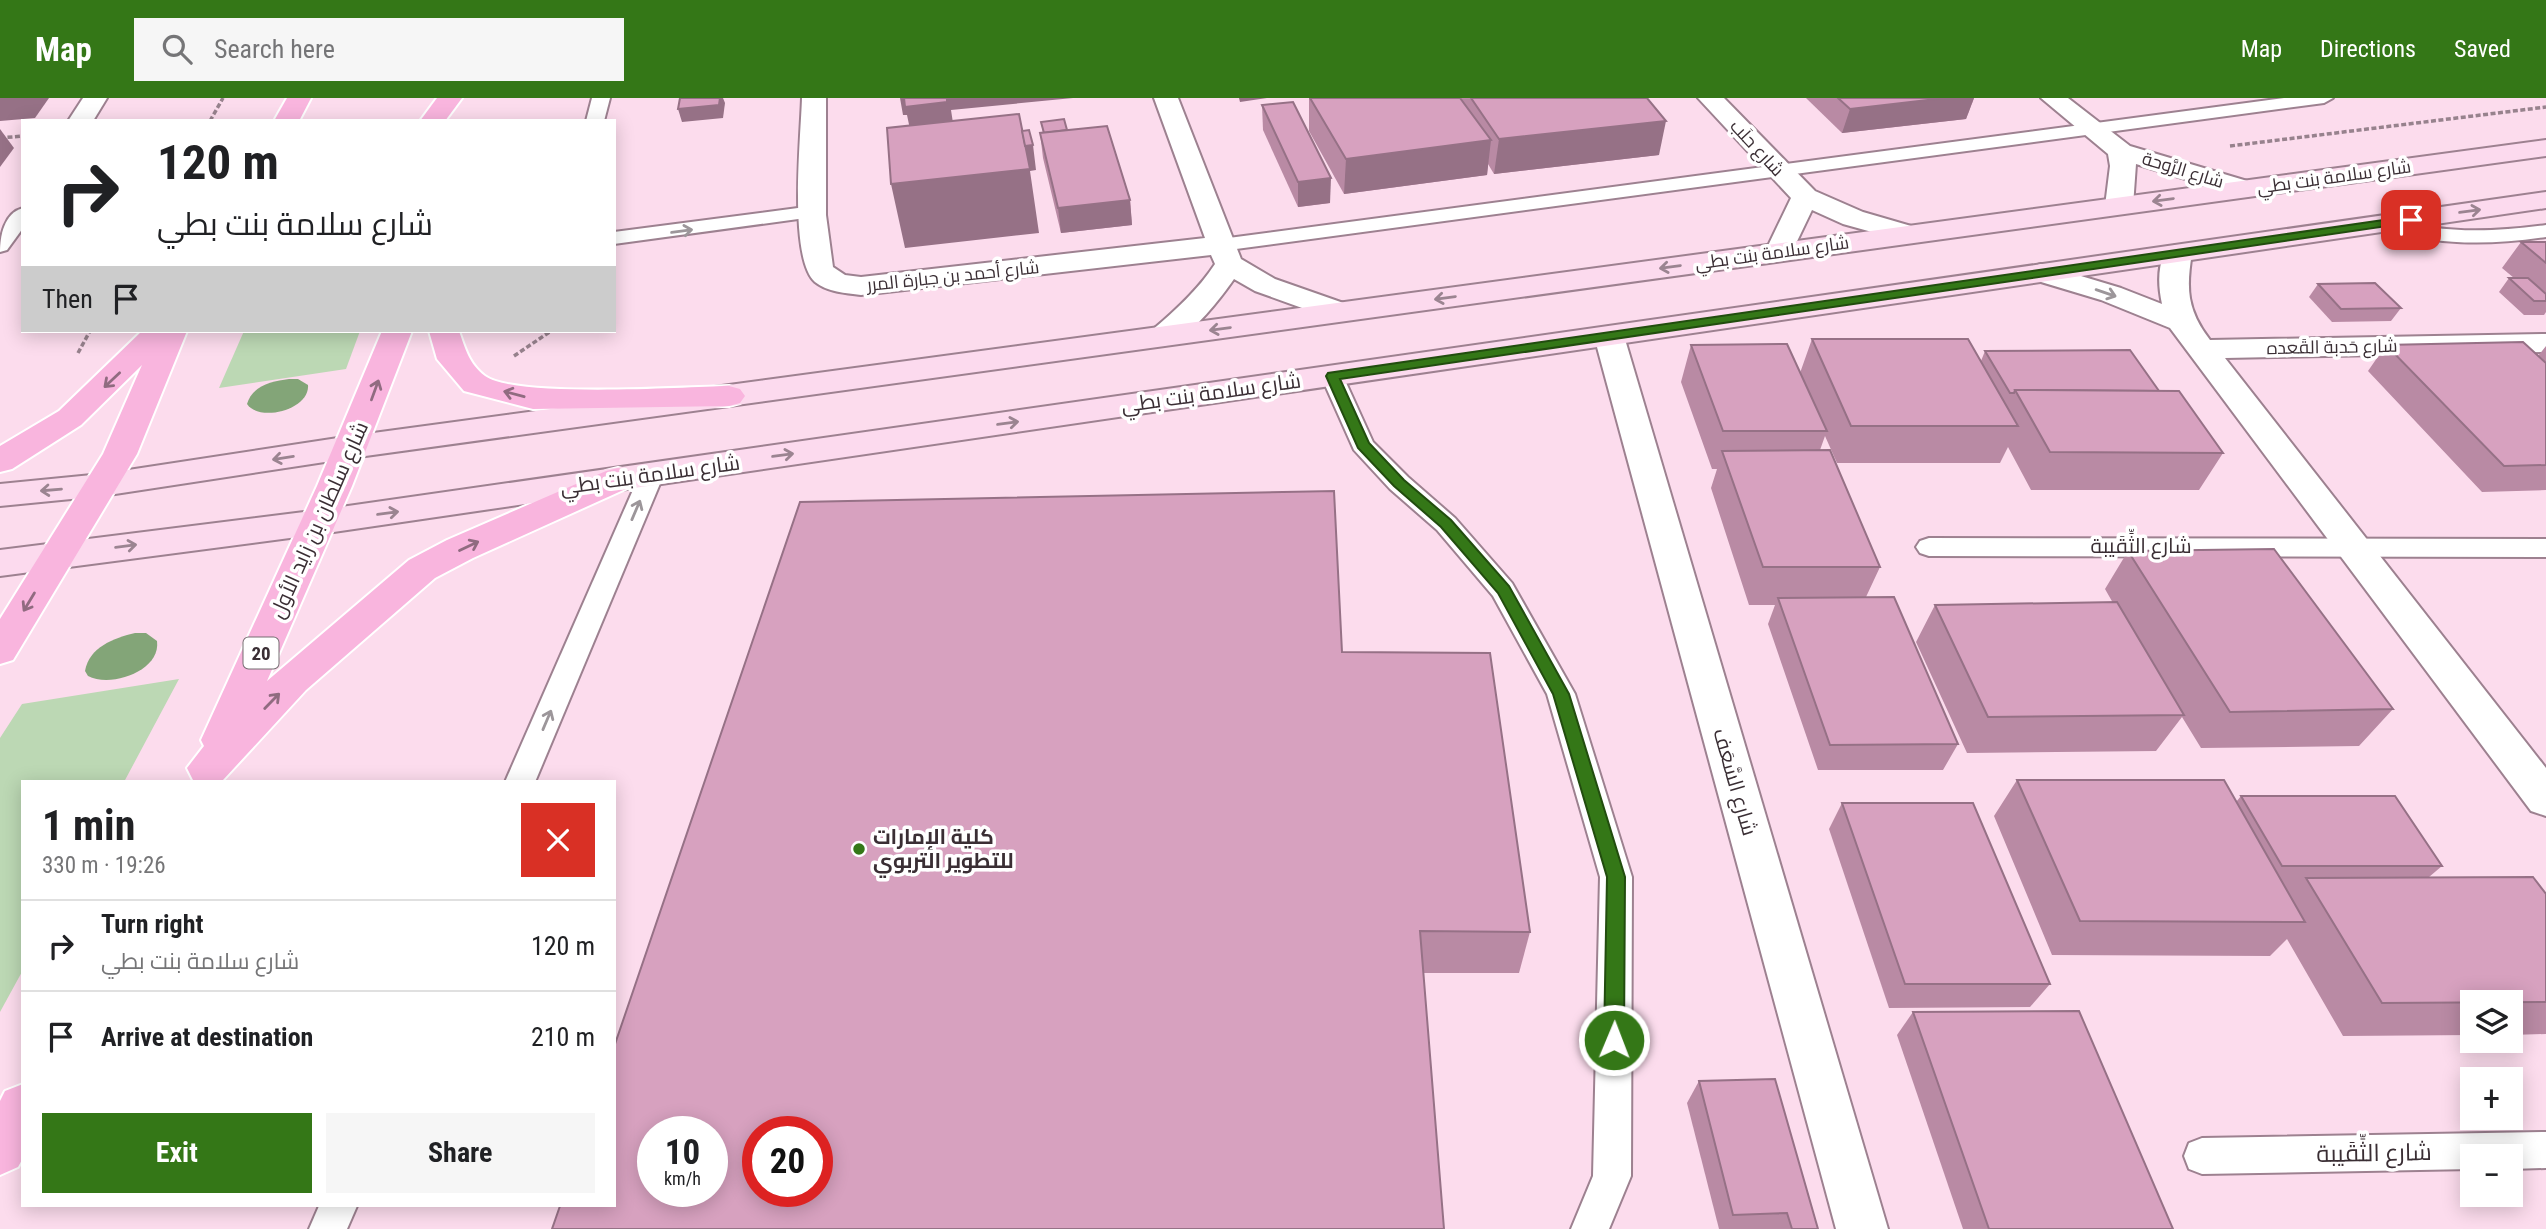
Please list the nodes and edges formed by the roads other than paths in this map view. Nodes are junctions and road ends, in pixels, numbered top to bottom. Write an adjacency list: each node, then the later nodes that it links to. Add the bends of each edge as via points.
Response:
1 (95, 98): 11 (street)
2 (299, 98): 12 (main road)
3 (306, 98): 13 (main road)
4 (601, 98): 15 (lane)
5 (814, 98): 25 (street, شارع أحمد بن جبارة المرر)
6 (1166, 98): 35 (street)
7 (1710, 98): 19 (street, شارع حلَب)
8 (2053, 98): 16 (street, شارع الرَّوحة)
9 (2324, 98): 16 (lane)
10 (464, 102): 14 (main road)
11 (81, 119)
12 (287, 119)
13 (310, 119)
14 (435, 119)
15 (596, 119)
16 (2093, 129): 18 (street, شارع الرَّوحة); 19 (lane)
17 (2546, 148): 20 (main road, شارع سلامة بنت بطي)
18 (2121, 150): 20 (street, شارع الرَّوحة); 24 (street, شارع الرَّوحة)
19 (1779, 171): 21 (street, شارع حلَب); 35 (lane)
20 (2245, 189): 24 (main road, شارع سلامة بنت بطي, one-way to 24)
21 (1805, 197): 30 (street, شارع حلَب, via 1853,218); 33 (street)
22 (2546, 200): 28 (main road, شارع سلامة بنت بطي, one-way to 22)
23 (21, 205): 26 (lane)
24 (2119, 206): 30 (main road, شارع سلامة بنت بطي)
25 (813, 212): 31 (lane, one-way to 25); 35 (street, شارع أحمد بن جبارة المرر, via 817,267 831,282 861,286)
26 (0, 216)
27 (21, 217): 32 (lane)
28 (2384, 224): 29 (lane, via 2430,236 2472,240); 34 (main road, شارع سلامة بنت بطي)
29 (2546, 231)
30 (1908, 234): 33 (main road, شارع سلامة بنت بطي)
31 (616, 238)
32 (0, 246)
33 (1779, 252): 37 (main road, شارع سلامة بنت بطي, one-way to 37)
34 (2178, 253): 36 (main road, شارع سلامة بنت بطي); 43 (street, via 2172,285)
35 (1225, 255): 37 (street, via 1265,285); 44 (street, via 1217,285)
36 (2041, 273): 42 (main road, شارع سلامة بنت بطي); 43 (street, one-way to 43, via 2111,295)
37 (1341, 312): 44 (main road, شارع سلامة بنت بطي, one-way to 44)
38 (157, 333): 49 (main road, one-way to 49, via 70,418)
39 (171, 333): 51 (main road, via 128,439)
40 (396, 333): 48 (main road, شارع سلطان بن زايد الأول / 20, one-way to 40)
41 (445, 333): 47 (main road, one-way to 41, via 533,400 475,384 452,359)
42 (1609, 336): 46 (main road, شارع سلامة بنت بطي); 72 (street, شارع السَّعَف)
43 (2192, 336): 45 (street, شارع حَدبة القَعده); 54 (street)
44 (1162, 337): 47 (main road, شارع سلامة بنت بطي)
45 (2546, 343)
46 (1332, 376): 50 (main road, شارع سلامة بنت بطي, one-way to 46); 67 (lane, via 1363,445 1446,524 1503,590 1561,694 1616,877)
47 (729, 396): 48 (main road, شارع سلامة بنت بطي)
48 (351, 447): 51 (main road, شارع سلامة بنت بطي, one-way to 51); 53 (main road, شارع سلطان بن زايد الأول / 20)
49 (0, 460)
50 (635, 477): 53 (main road, شارع سلامة بنت بطي, one-way to 50); 60 (main road, one-way to 50, via 292,680 422,569); 61 (lane, one-way to 50)
51 (102, 485): 52 (main road, شارع سلامة بنت بطي, one-way to 52); 57 (main road)
52 (0, 495)
53 (320, 522): 57 (main road, شارع سلامة بنت بطي, one-way to 53); 60 (main road, شارع سلطان بن زايد الأول / 20)
54 (2353, 546): 55 (lane, شارع الثِّقَيبة); 56 (lane, شارع الثِّقَيبة); 62 (street)
55 (1929, 547)
56 (2546, 548)
57 (58, 554): 58 (main road, شارع سلامة بنت بطي); 59 (main road, one-way to 59)
58 (0, 562)
59 (0, 650)
60 (204, 775)
61 (521, 780)
62 (2542, 787)
63 (21, 1112): 64 (main road)
64 (0, 1150)
65 (2546, 1150): 66 (lane, شارع الثِّقَيبة)
66 (2202, 1156)
67 (1612, 1176): 70 (lane); 71 (lane)
68 (338, 1207): 69 (lane)
69 (328, 1229)
70 (1590, 1229)
71 (1605, 1229)
72 (1862, 1229)

